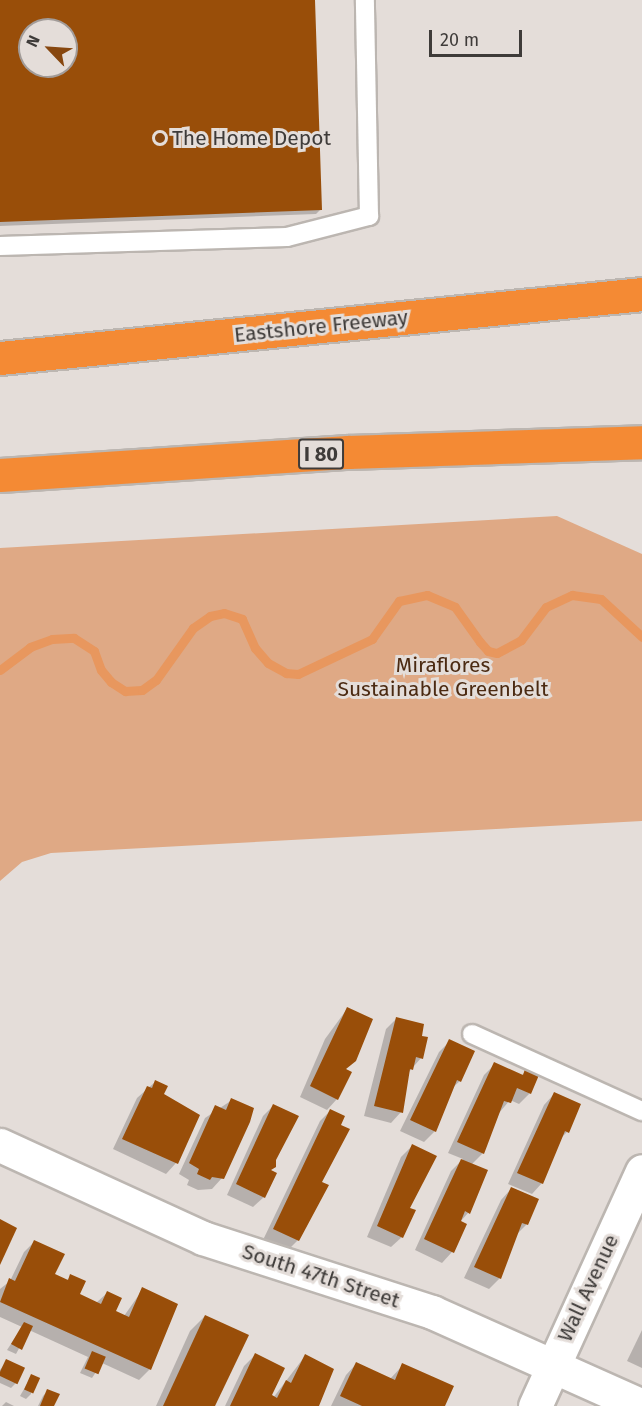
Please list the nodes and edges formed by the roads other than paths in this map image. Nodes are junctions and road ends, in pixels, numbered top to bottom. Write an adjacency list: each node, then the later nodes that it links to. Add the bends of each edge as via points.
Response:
1 (365, 0): 2 (lane, via 369,216 287,237)
2 (0, 246)
3 (642, 294): 4 (highway, Eastshore Freeway)
4 (0, 358)
5 (642, 442): 6 (highway, I 80, via 348,452)
6 (0, 475)
7 (472, 1034): 8 (lane)
8 (642, 1111)
9 (0, 1145): 11 (street, South 47th Street, via 203,1238 432,1312)
10 (642, 1171): 11 (street, Wall Avenue)
11 (553, 1364): 12 (street, Wall Avenue); 13 (street, South 47th Street)
12 (535, 1406)
13 (642, 1406)

